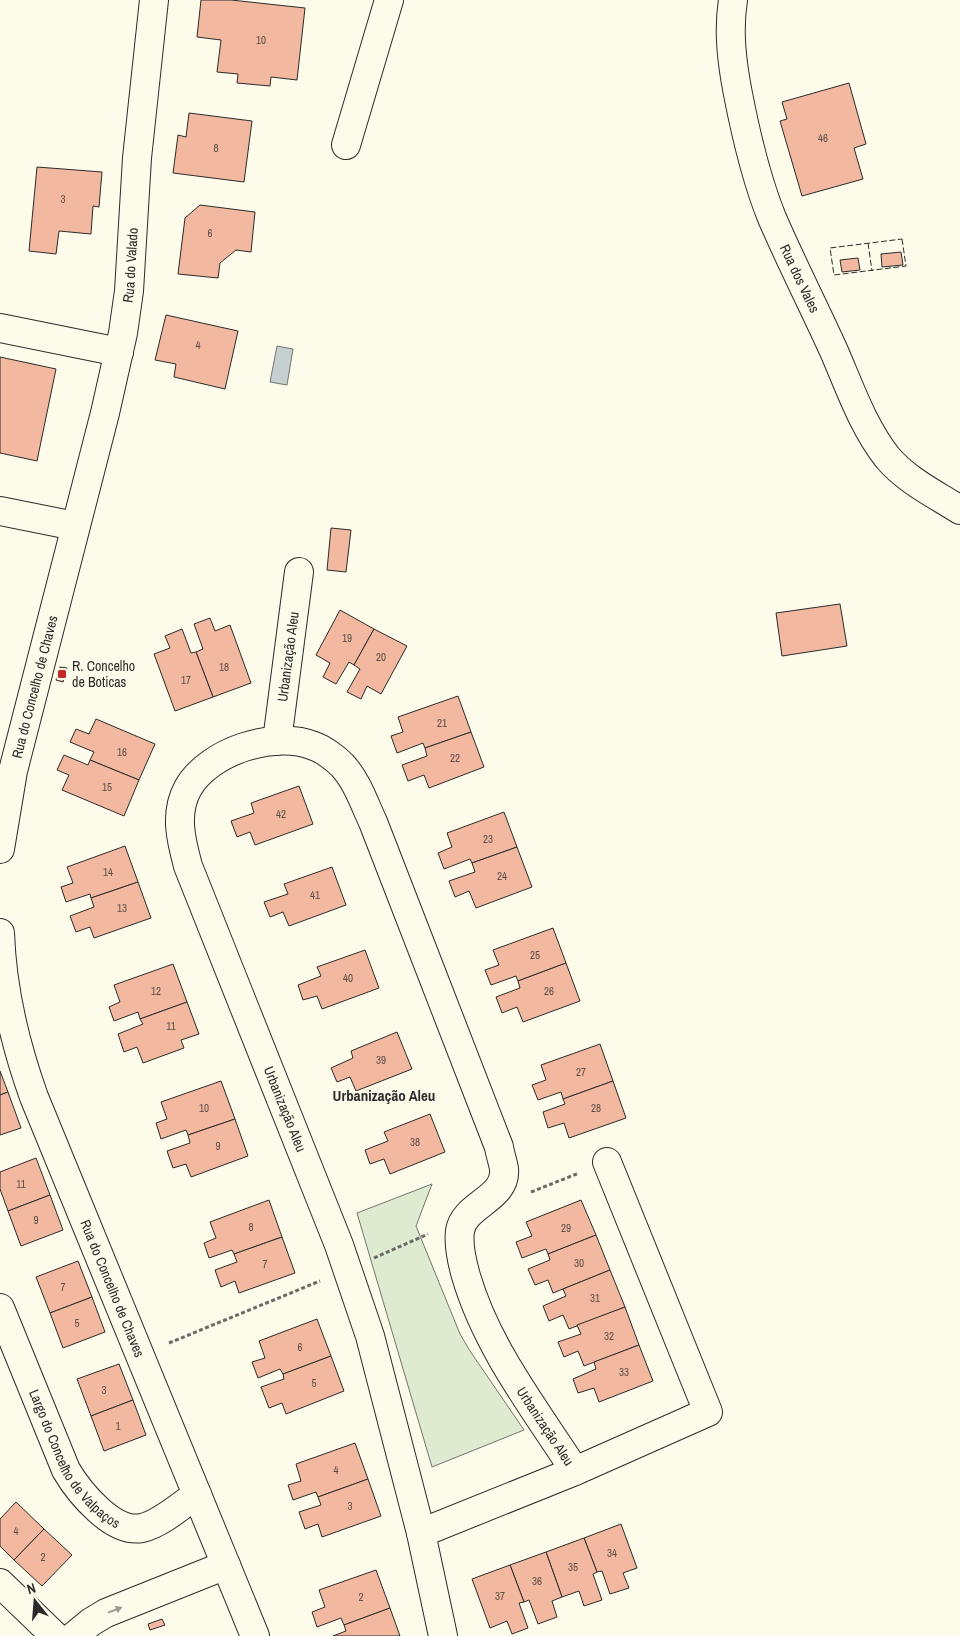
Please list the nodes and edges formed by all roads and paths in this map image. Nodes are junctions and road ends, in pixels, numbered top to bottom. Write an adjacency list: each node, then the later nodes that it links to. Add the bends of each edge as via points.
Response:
1 (154, 0): 6 (street, Rua do Valado, via 137,158 129,291)
2 (389, 0): 4 (street)
3 (734, 0): 7 (street, Rua dos Vales, via 730,40 733,69 754,163 772,216 868,428 898,469)
4 (346, 145)
5 (0, 328): 6 (street)
6 (120, 352): 9 (street, Rua do Valado)
7 (960, 510)
8 (0, 511): 9 (street)
9 (75, 526): 12 (street, Rua do Concelho de Chaves)
10 (299, 572): 11 (street, Urbanização Aleu)
11 (276, 741): 18 (street, Urbanização Aleu, via 314,746 342,766 373,822 495,1138 504,1170 495,1193 476,1207 460,1230 460,1247 469,1287 487,1332); 20 (street, Urbanização Aleu, via 234,751 199,773 187,789 181,809 182,845 339,1245 370,1336)
12 (9, 749): 13 (street, Rua do Concelho de Chaves, via 8,796)
13 (0, 849)
14 (0, 933): 15 (street, Rua do Concelho de Chaves)
15 (0, 948): 19 (street, Rua do Concelho de Chaves, via 12,1024 34,1097)
16 (607, 1162): 18 (street, Urbanização Aleu, via 708,1412)
17 (0, 1308): 19 (street, Largo do Concelho de Valpaços, via 66,1470 81,1492 104,1514 122,1527 140,1528 153,1524)
18 (575, 1471): 20 (street, Urbanização Aleu)
19 (197, 1494): 21 (street, Rua do Concelho de Chaves)
20 (421, 1533): 26 (street, Urbanização Aleu)
21 (226, 1565): 24 (street, one-way to 21, via 106,1614); 25 (street, Rua do Concelho de Chaves)
22 (0, 1583): 23 (street)
23 (54, 1636)
24 (74, 1636)
25 (255, 1636)
26 (443, 1636)

